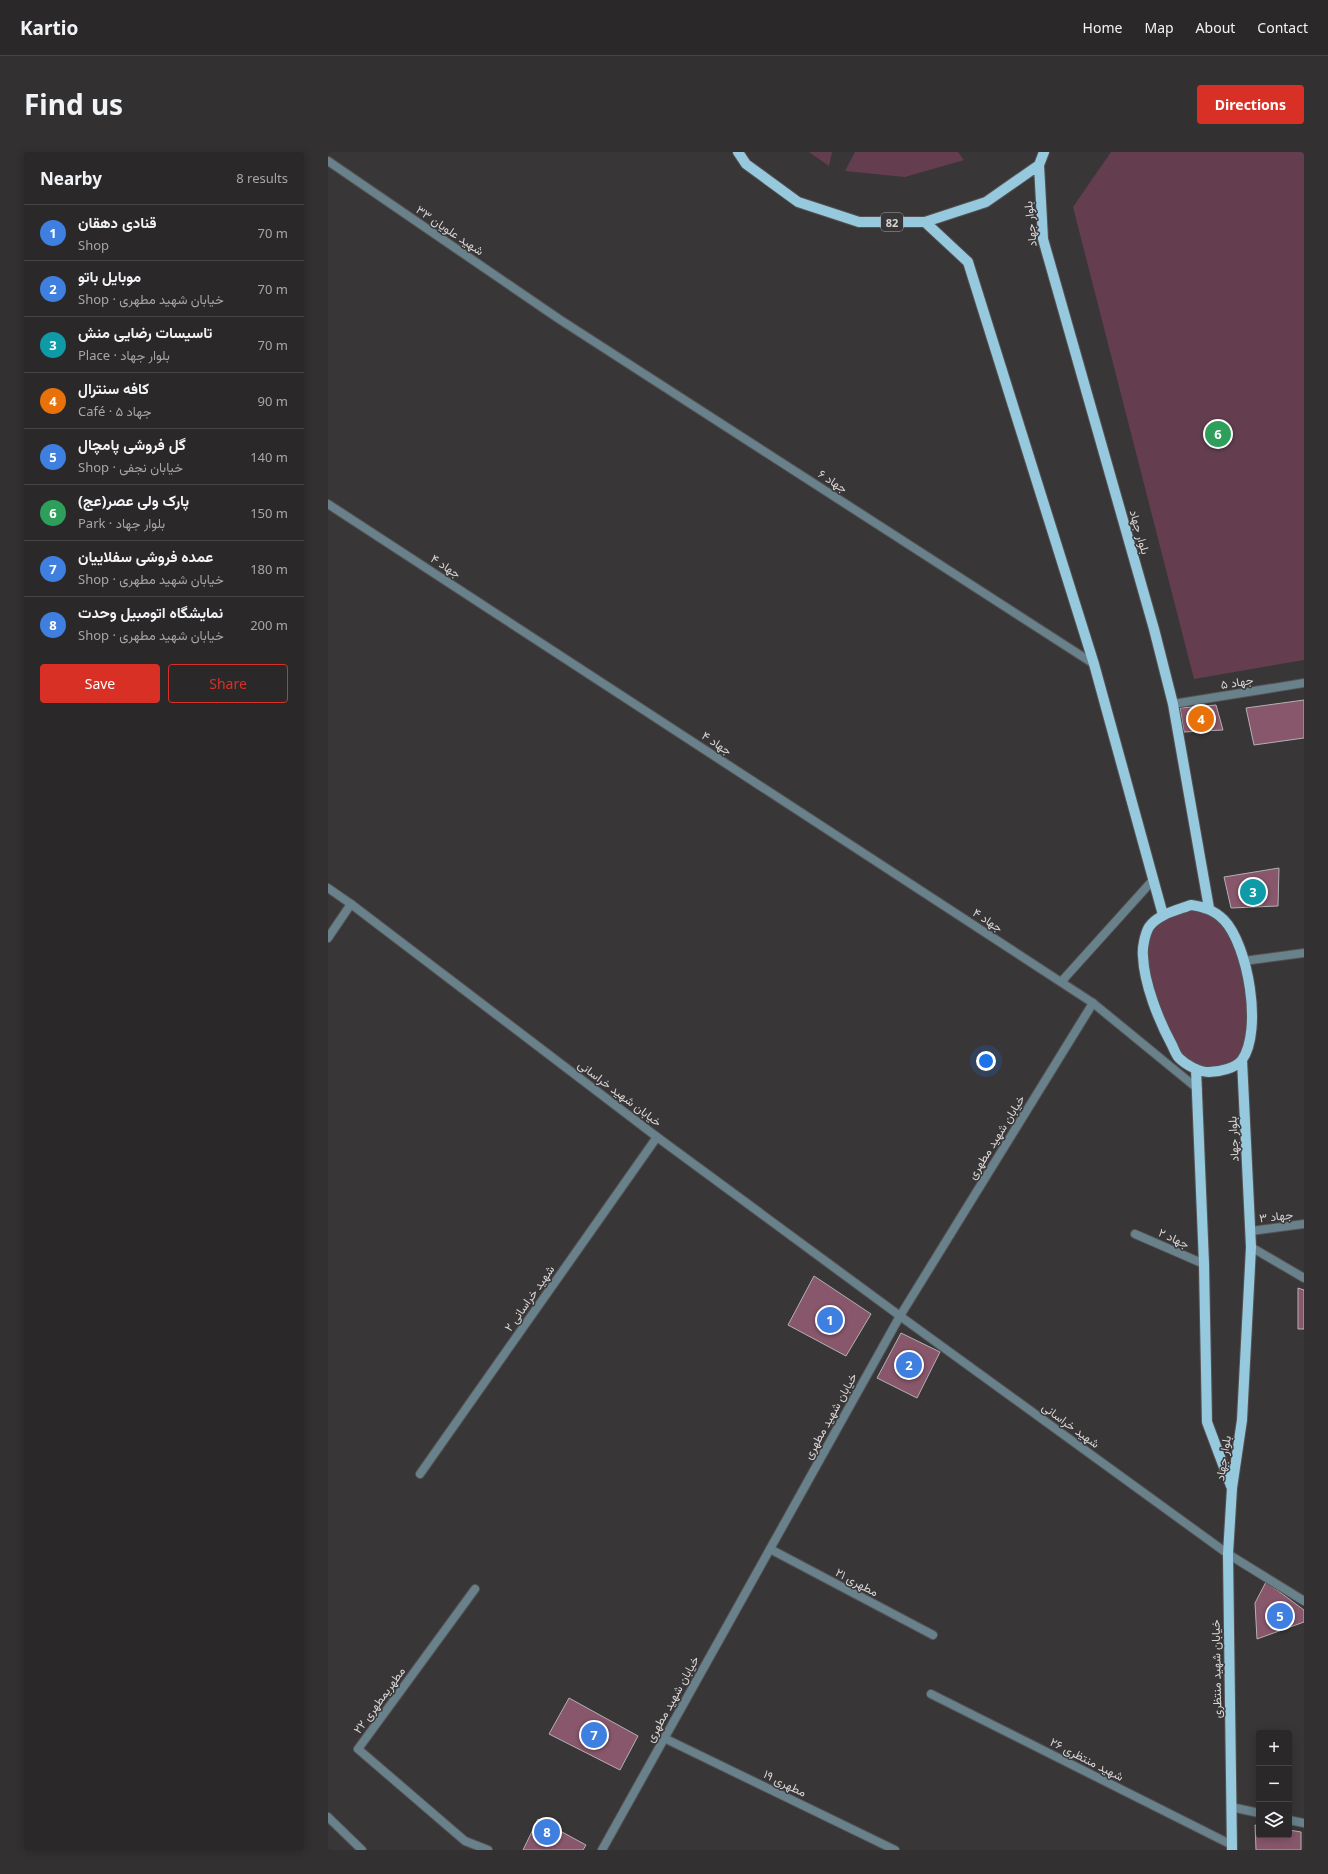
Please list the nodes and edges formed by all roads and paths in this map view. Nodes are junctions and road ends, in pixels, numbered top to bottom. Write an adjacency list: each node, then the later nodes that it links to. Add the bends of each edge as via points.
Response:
1 (738, 152): 5 (main road, 82, via 746,164 798,202 860,222)
2 (1044, 152): 4 (main road, 82)
3 (328, 161): 6 (street, شهید علویان ۳۳)
4 (1038, 165): 5 (main road, 82, via 986,202); 10 (main road, بلوار جهاد, via 1043,239)
5 (924, 222): 8 (main road, via 968,262)
6 (558, 319): 8 (street, جهاد ۶)
7 (328, 504): 19 (street, جهاد ۴)
8 (1094, 664): 11 (main road)
9 (1304, 683): 10 (street, جهاد ۵)
10 (1173, 704): 14 (main road, بلوار جهاد)
11 (1153, 880): 15 (main road); 19 (street)
12 (328, 888): 13 (street, خیابان شهید خراسانی)
13 (351, 904): 16 (street); 24 (street, خیابان شهید خراسانی)
14 (1208, 908): 15 (main road, via 1192,905); 18 (main road, via 1224,920 1235,937)
15 (1163, 915): 22 (main road, via 1150,927 1144,941 1143,956 1150,992 1179,1058)
16 (328, 938)
17 (1304, 953): 18 (street)
18 (1244, 961): 21 (main road, via 1253,1002 1253,1023 1249,1046)
19 (1061, 982): 20 (street, جهاد ۴)
20 (1093, 1003): 23 (street, جهاد ۴); 31 (street, خیابان شهید مطهری)
21 (1242, 1060): 22 (main road, via 1234,1067 1209,1072); 26 (main road, بلوار جهاد)
22 (1196, 1069): 23 (main road, بلوار جهاد)
23 (1198, 1089): 29 (main road, بلوار جهاد)
24 (657, 1136): 31 (street, خیابان شهید خراسانی); 32 (street, شهید خراسانی ۲)
25 (1304, 1224): 26 (street, جهاد ۳)
26 (1251, 1231): 28 (main road, بلوار جهاد)
27 (1135, 1234): 29 (street, جهاد ۲)
28 (1251, 1247): 30 (street); 33 (main road, بلوار جهاد, via 1242,1420)
29 (1204, 1264): 33 (main road, بلوار جهاد, via 1207,1422)
30 (1304, 1278)
31 (900, 1316): 34 (street, خیابان شهید مطهری); 35 (street, شهید خراسانی)
32 (420, 1474)
33 (1232, 1488): 35 (main road, خیابان شهید منتظری)
34 (770, 1549): 38 (street, مطهری ۲۱); 40 (street, خیابان شهید مطهری)
35 (1228, 1554): 37 (street, شهید خراسانی); 41 (main road, خیابان شهید منتظری)
36 (475, 1589): 48 (street, مطهریمطهری ۲۲, via 358,1749 465,1841)
37 (1304, 1601)
38 (933, 1635)
39 (931, 1694): 46 (street, شهید منتظری ۲۶)
40 (664, 1738): 49 (street, خیابان شهید مطهری); 50 (street, مطهری ۱۹)
41 (1231, 1807): 42 (street); 46 (main road, خیابان شهید منتظری)
42 (1256, 1812)
43 (328, 1817): 47 (street)
44 (1292, 1821): 45 (street)
45 (1304, 1823)
46 (1232, 1848)
47 (362, 1850)
48 (488, 1850)
49 (602, 1850)
50 (895, 1850)

